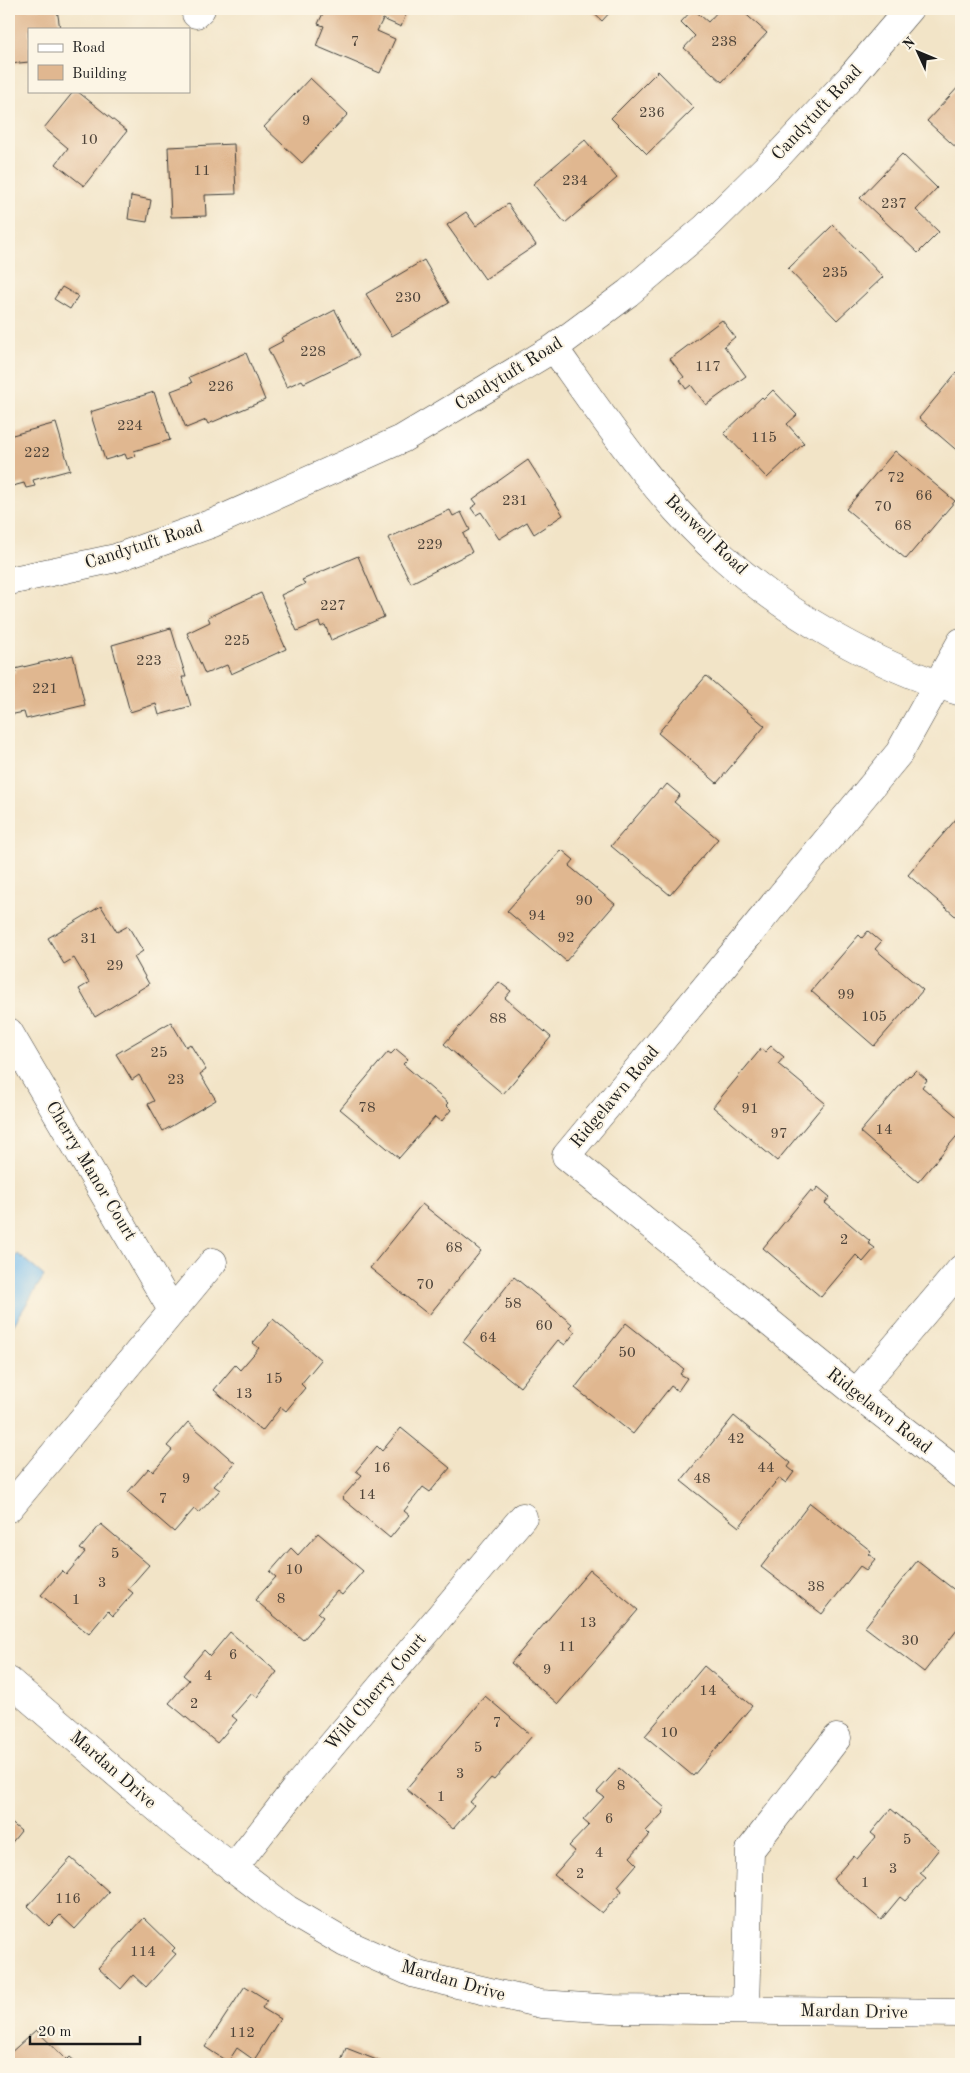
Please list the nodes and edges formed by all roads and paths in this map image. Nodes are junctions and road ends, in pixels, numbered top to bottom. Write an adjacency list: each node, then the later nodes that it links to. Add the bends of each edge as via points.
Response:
1 (909, 9): 2 (street, Candytuft Road, via 837,93 705,228 628,293)
2 (554, 348): 3 (street, Candytuft Road, via 402,439 213,523 116,558); 5 (street, Benwell Road, via 671,504 722,556 780,601 843,642)
3 (9, 581)
4 (961, 642): 5 (street)
5 (949, 688): 10 (street, Ridgelawn Road, via 566,1156)
6 (9, 1032): 9 (street, Cherry Manor Court)
7 (213, 1262): 9 (street)
8 (961, 1269): 10 (street)
9 (172, 1310): 12 (street)
10 (856, 1393): 11 (street, Ridgelawn Road)
11 (961, 1476)
12 (9, 1508)
13 (522, 1517): 16 (street, Wild Cherry Court, via 295,1789)
14 (9, 1681): 16 (street, Mardan Drive)
15 (837, 1738): 17 (street, via 750,1850)
16 (233, 1869): 17 (street, Mardan Drive, via 286,1909 345,1944 414,1974 541,2004 612,2009)
17 (746, 2010): 18 (street, Mardan Drive)
18 (961, 2013)

